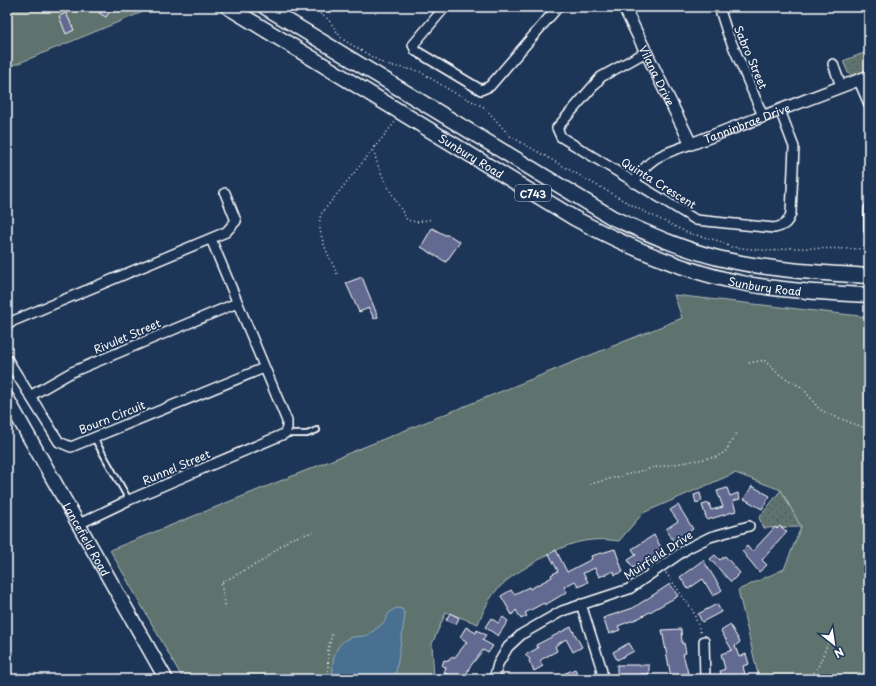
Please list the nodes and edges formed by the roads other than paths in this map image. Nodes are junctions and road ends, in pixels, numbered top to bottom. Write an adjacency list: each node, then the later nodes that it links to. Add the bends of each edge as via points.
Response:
1 (228, 7): 21 (main road, Sunbury Road / C743, via 574,218 613,239 657,258 746,284)
2 (265, 7): 20 (main road, Sunbury Road / C743, via 613,218 654,236 719,258 806,272)
3 (445, 7): 4 (street, via 413,45 416,51 481,90 490,86)
4 (558, 7)
5 (624, 7): 7 (street, Vilana Drive)
6 (719, 7): 13 (street, Sabro Street)
7 (646, 52): 14 (street, Vilana Drive); 15 (street, Quinta Crescent, via 601,77 557,128 561,137)
8 (833, 64): 10 (street)
9 (864, 78): 10 (street, Tanninbrae Drive); 11 (street)
10 (842, 86): 12 (street, Tanninbrae Drive)
11 (869, 104)
12 (780, 110): 13 (street, Tanninbrae Drive); 15 (street, Quinta Crescent, via 793,142 795,158 791,213 784,226 774,228 696,220)
13 (763, 116): 14 (street, Tanninbrae Drive)
14 (691, 144): 15 (street, Tanninbrae Drive, via 651,160)
15 (634, 183)
16 (226, 193): 19 (street, via 236,221 226,232)
17 (869, 209): 18 (street)
18 (869, 230)
19 (211, 239): 22 (street); 23 (street, via 13,320)
20 (869, 276)
21 (869, 296)
22 (237, 303): 25 (street); 26 (street, Rivulet Street, via 72,372)
23 (7, 326)
24 (7, 359): 26 (street, Bourn Circuit)
25 (264, 368): 29 (street, via 287,421 288,428); 30 (street, Bourn Circuit)
26 (30, 396): 30 (street, Bourn Circuit, via 59,442 71,447)
27 (7, 398): 32 (main road, Lancefield Road)
28 (317, 430): 29 (lane, Runnel Street, via 307,434)
29 (284, 434): 31 (street, Runnel Street)
30 (94, 438): 31 (lane)
31 (129, 500): 32 (street, Runnel Street)
32 (79, 524): 36 (main road, Lancefield Road)
33 (749, 526): 34 (street, Muirfield Drive, via 710,537 688,548 629,589)
34 (580, 604): 37 (street, Muirfield Drive, via 562,611 522,634 508,647 498,664); 38 (street)
35 (704, 641): 39 (street)
36 (166, 679)
37 (494, 679)
38 (603, 679)
39 (705, 679)

